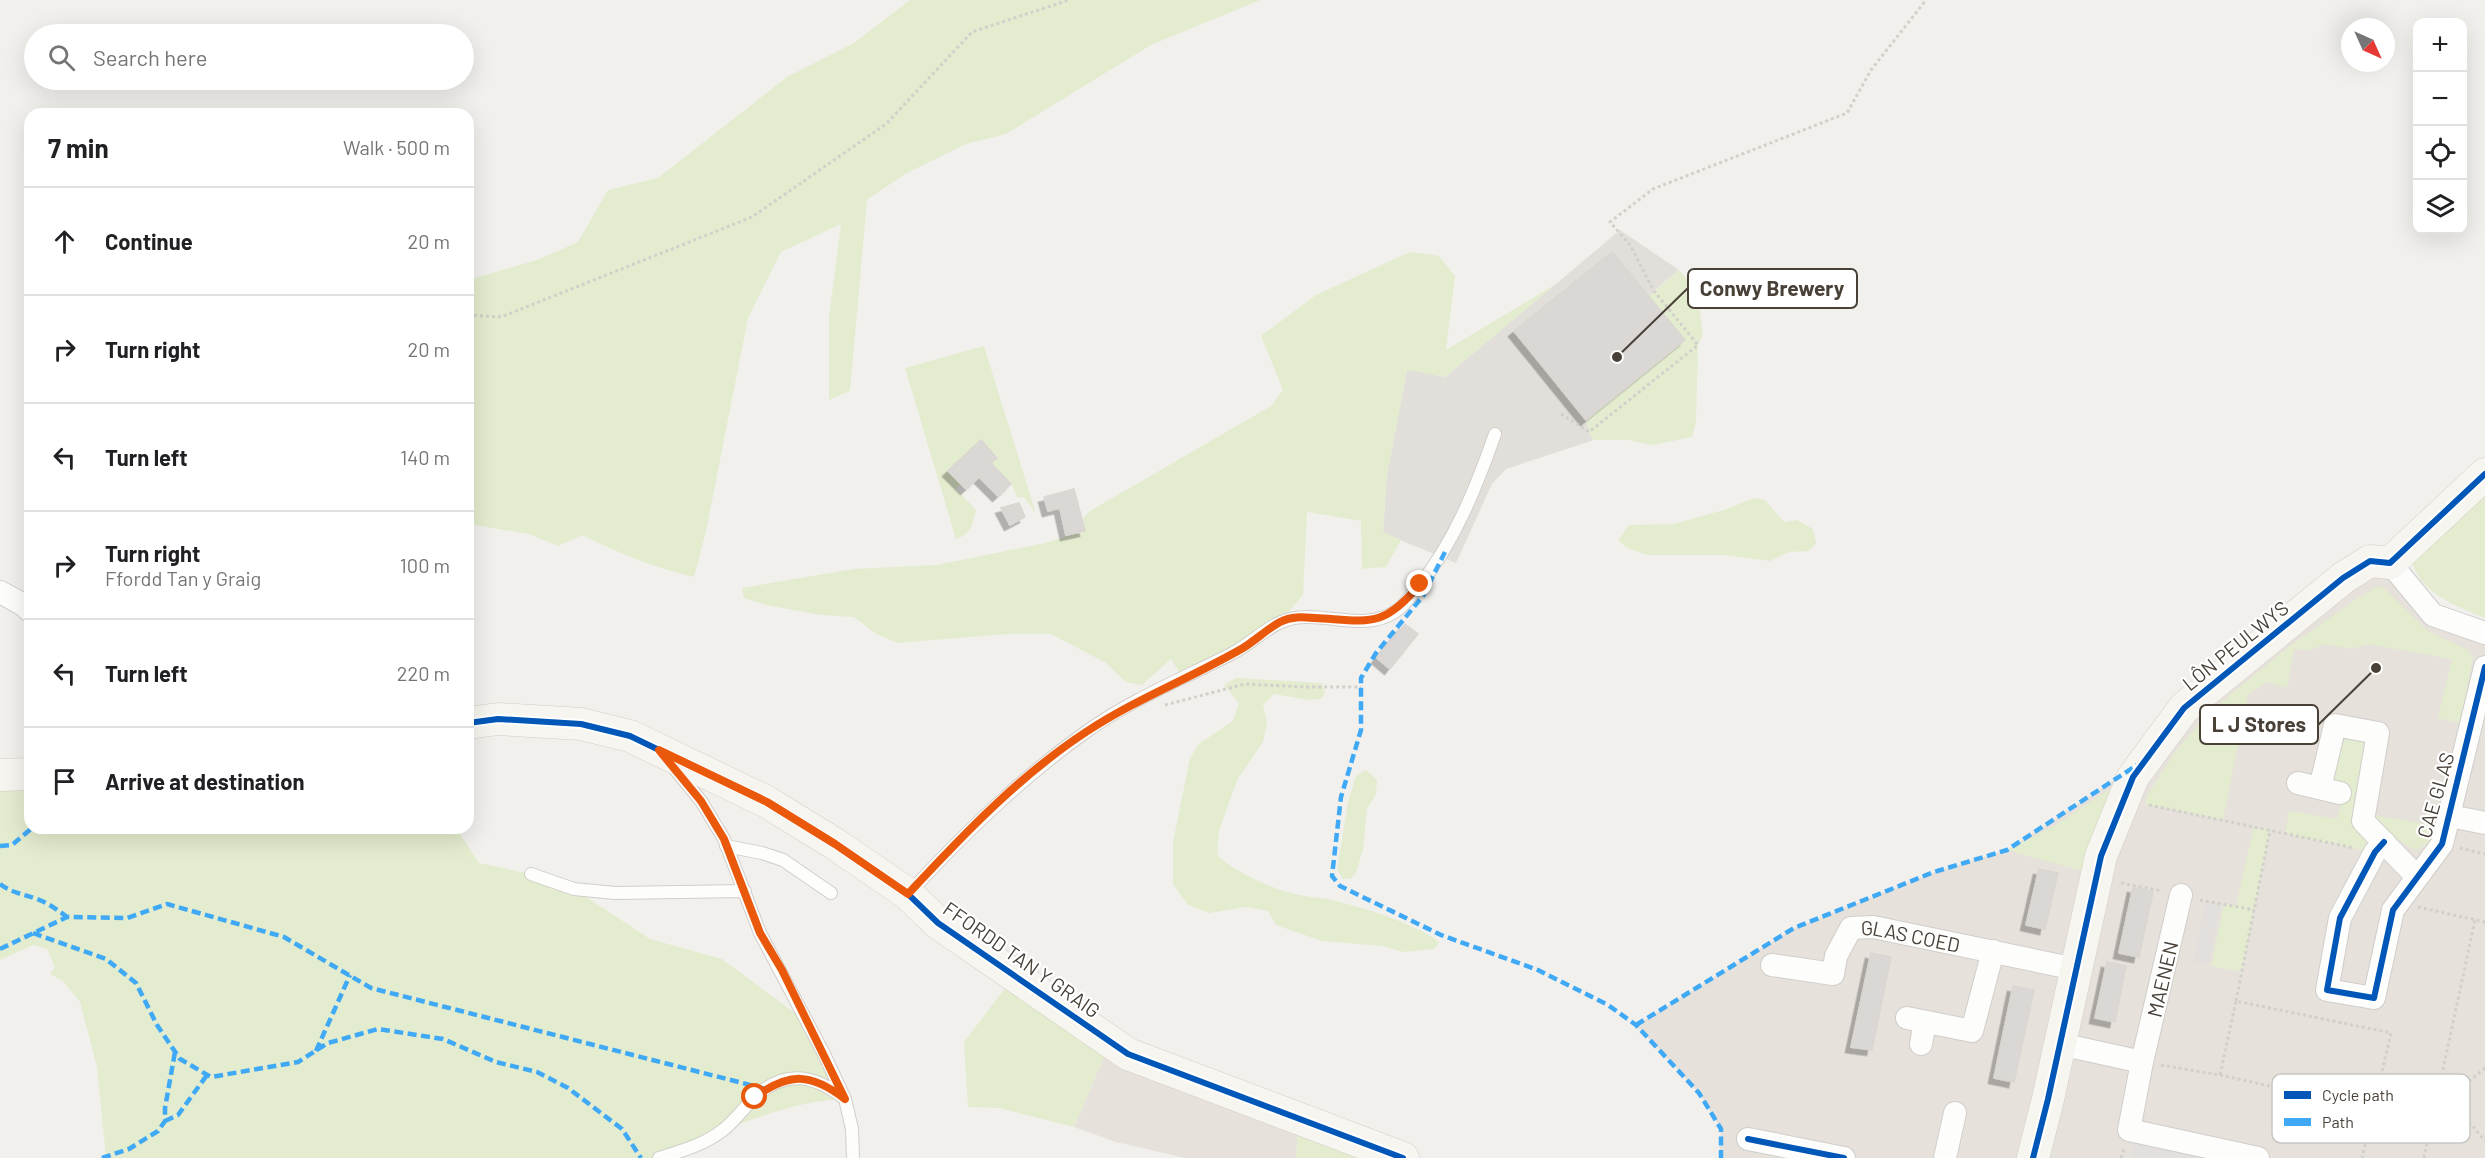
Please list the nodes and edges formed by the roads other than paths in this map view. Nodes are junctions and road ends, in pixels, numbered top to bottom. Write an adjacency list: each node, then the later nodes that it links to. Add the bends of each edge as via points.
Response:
1 (1495, 434): 21 (lane, via 1445,552 1395,611 1381,619 1364,621 1294,617 1084,733 1016,787)
2 (2485, 474): 3 (street)
3 (2390, 563): 6 (street, via 2433,615); 25 (street, LÔN PEULWYS, via 2370,561 2343,579 2184,708 2133,777 2101,856)
4 (0, 592): 5 (street)
5 (24, 606)
6 (2485, 633)
7 (2485, 667): 13 (street, CAE GLAS)
8 (474, 722): 9 (street, FFORDD TAN Y GRAIG, via 580,724 630,736)
9 (659, 750): 15 (lane, via 701,801); 21 (street, FFORDD TAN Y GRAIG, via 767,802)
10 (24, 774): 11 (street)
11 (0, 775)
12 (2319, 788): 16 (street, CAE GLAS, via 2335,725 2378,733 2363,821)
13 (2450, 816): 14 (street, CAE GLAS); 18 (street, CAE GLAS, via 2442,844)
14 (2485, 823)
15 (726, 846): 19 (lane); 20 (lane, via 783,860)
16 (2380, 847): 18 (street, CAE GLAS); 18 (street, CAE GLAS, via 2340,918 2327,990 2374,998 2393,910)
17 (531, 874): 19 (lane, via 574,889 615,893)
18 (2417, 877)
19 (745, 891): 29 (lane, via 760,933)
20 (831, 893)
21 (908, 894): 34 (street, FFORDD TAN Y GRAIG, via 938,923 1128,1054)
22 (2181, 895): 28 (street, MAENEN)
23 (1993, 951): 24 (street, GLAS COED, via 1873,927 1851,927 1836,956 1833,974); 25 (street, GLAS COED); 26 (street, via 1972,1031)
24 (1783, 960)
25 (2076, 969): 27 (street, LÔN PEULWYS)
26 (1918, 1028)
27 (2060, 1044): 28 (street); 37 (street, LÔN PEULWYS)
28 (2142, 1062): 38 (street, MAENEN, via 2129,1130)
29 (845, 1099): 32 (lane, via 828,1086 807,1078 786,1079 755,1097 722,1130 700,1144); 33 (lane)
30 (1955, 1113): 36 (street)
31 (1748, 1139): 35 (street)
32 (659, 1158)
33 (853, 1158)
34 (1403, 1158)
35 (1844, 1158)
36 (1945, 1158)
37 (2033, 1158)
38 (2258, 1158)

